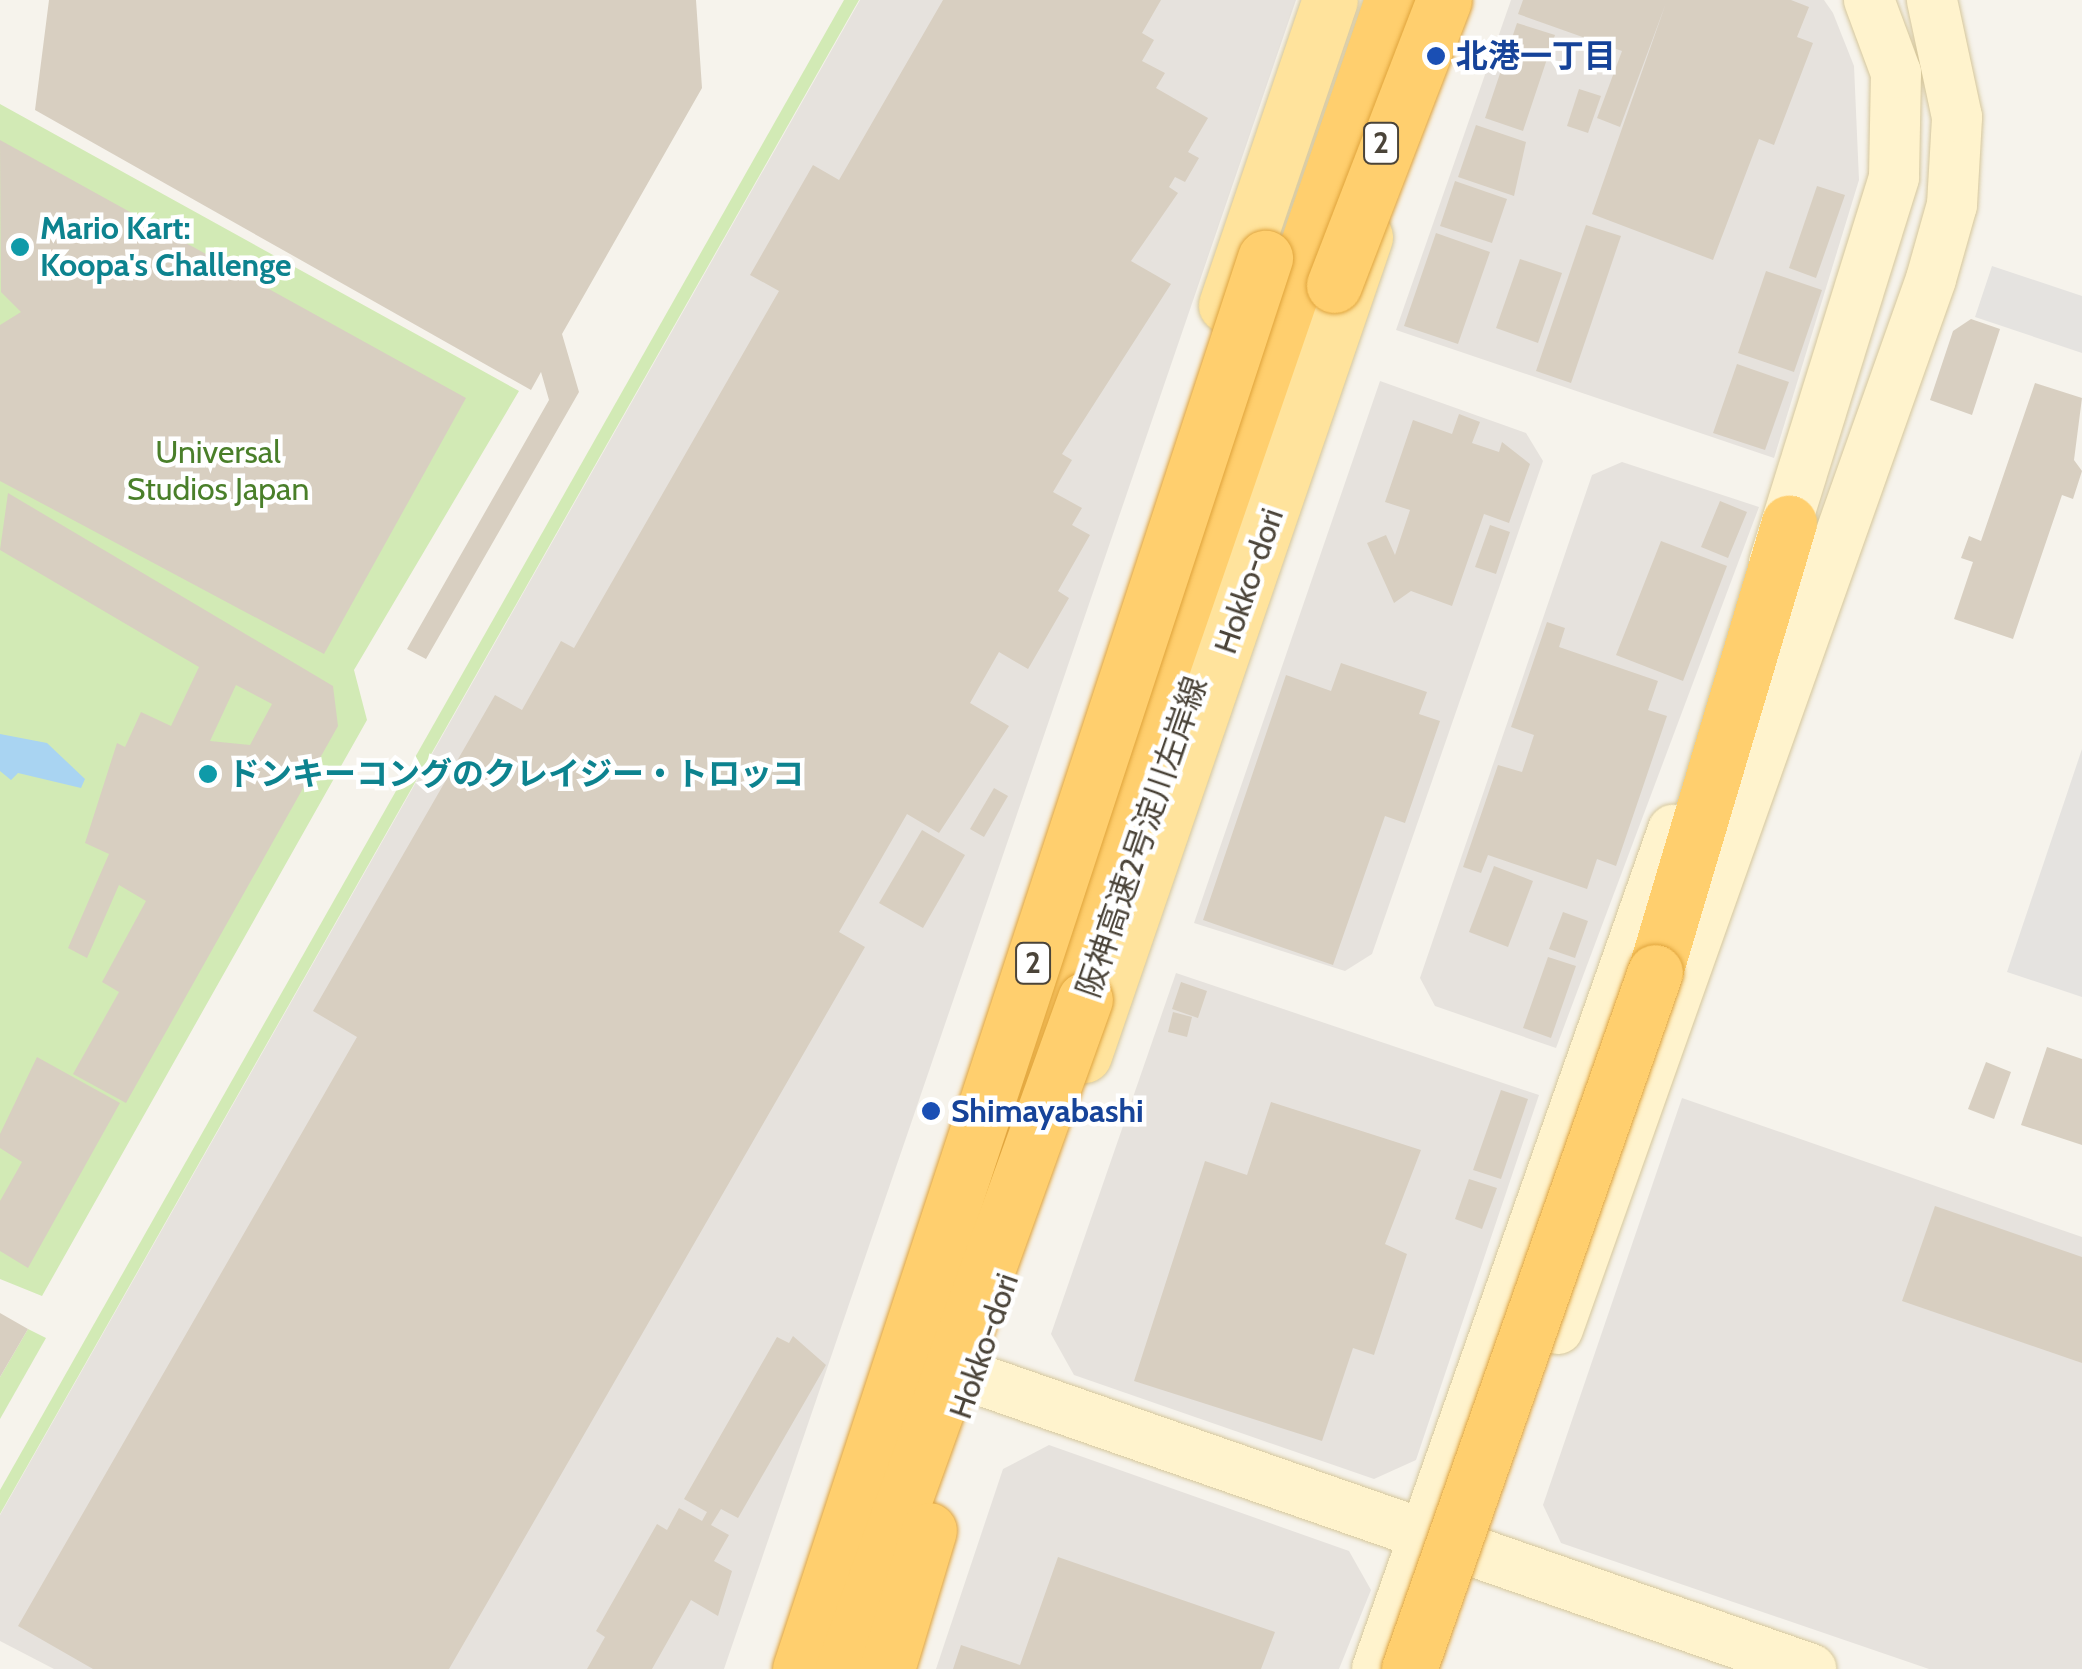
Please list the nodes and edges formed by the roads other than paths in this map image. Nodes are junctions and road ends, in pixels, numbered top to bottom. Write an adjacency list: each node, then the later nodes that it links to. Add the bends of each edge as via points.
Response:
1 (1330, 0): 12 (main road)
2 (1357, 0): 17 (highway, 阪神高速2号淀川左岸線 / 2, bridge)
3 (1392, 0): 11 (highway)
4 (1428, 0): 9 (highway, 阪神高速2号淀川左岸線 / 2, bridge)
5 (1436, 0): 13 (main road, Hokko-dori, via 1335,336)
6 (1444, 0): 9 (highway, bridge)
7 (1868, 0): 10 (street, via 1896,73 1894,177)
8 (1932, 0): 15 (street, via 1951,70 1956,150 1931,279)
9 (1334, 285): 11 (highway, 阪神高速2号淀川左岸線 / 2)
10 (1790, 523): 14 (street); 22 (highway, bridge, via 1654,972)
11 (1068, 999): 12 (highway); 18 (highway, 阪神高速2号淀川左岸線 / 2, bridge); 20 (highway, 2, bridge)
12 (886, 1329): 13 (street); 16 (main road)
13 (973, 1378): 14 (street); 19 (main road, Hokko-dori)
14 (1426, 1536): 15 (street); 21 (street)
15 (1477, 1554): 23 (street); 24 (street)
16 (772, 1669)
17 (800, 1669)
18 (844, 1669)
19 (876, 1669)
20 (887, 1669)
21 (1377, 1669)
22 (1409, 1669)
23 (1438, 1669)
24 (1811, 1669)

